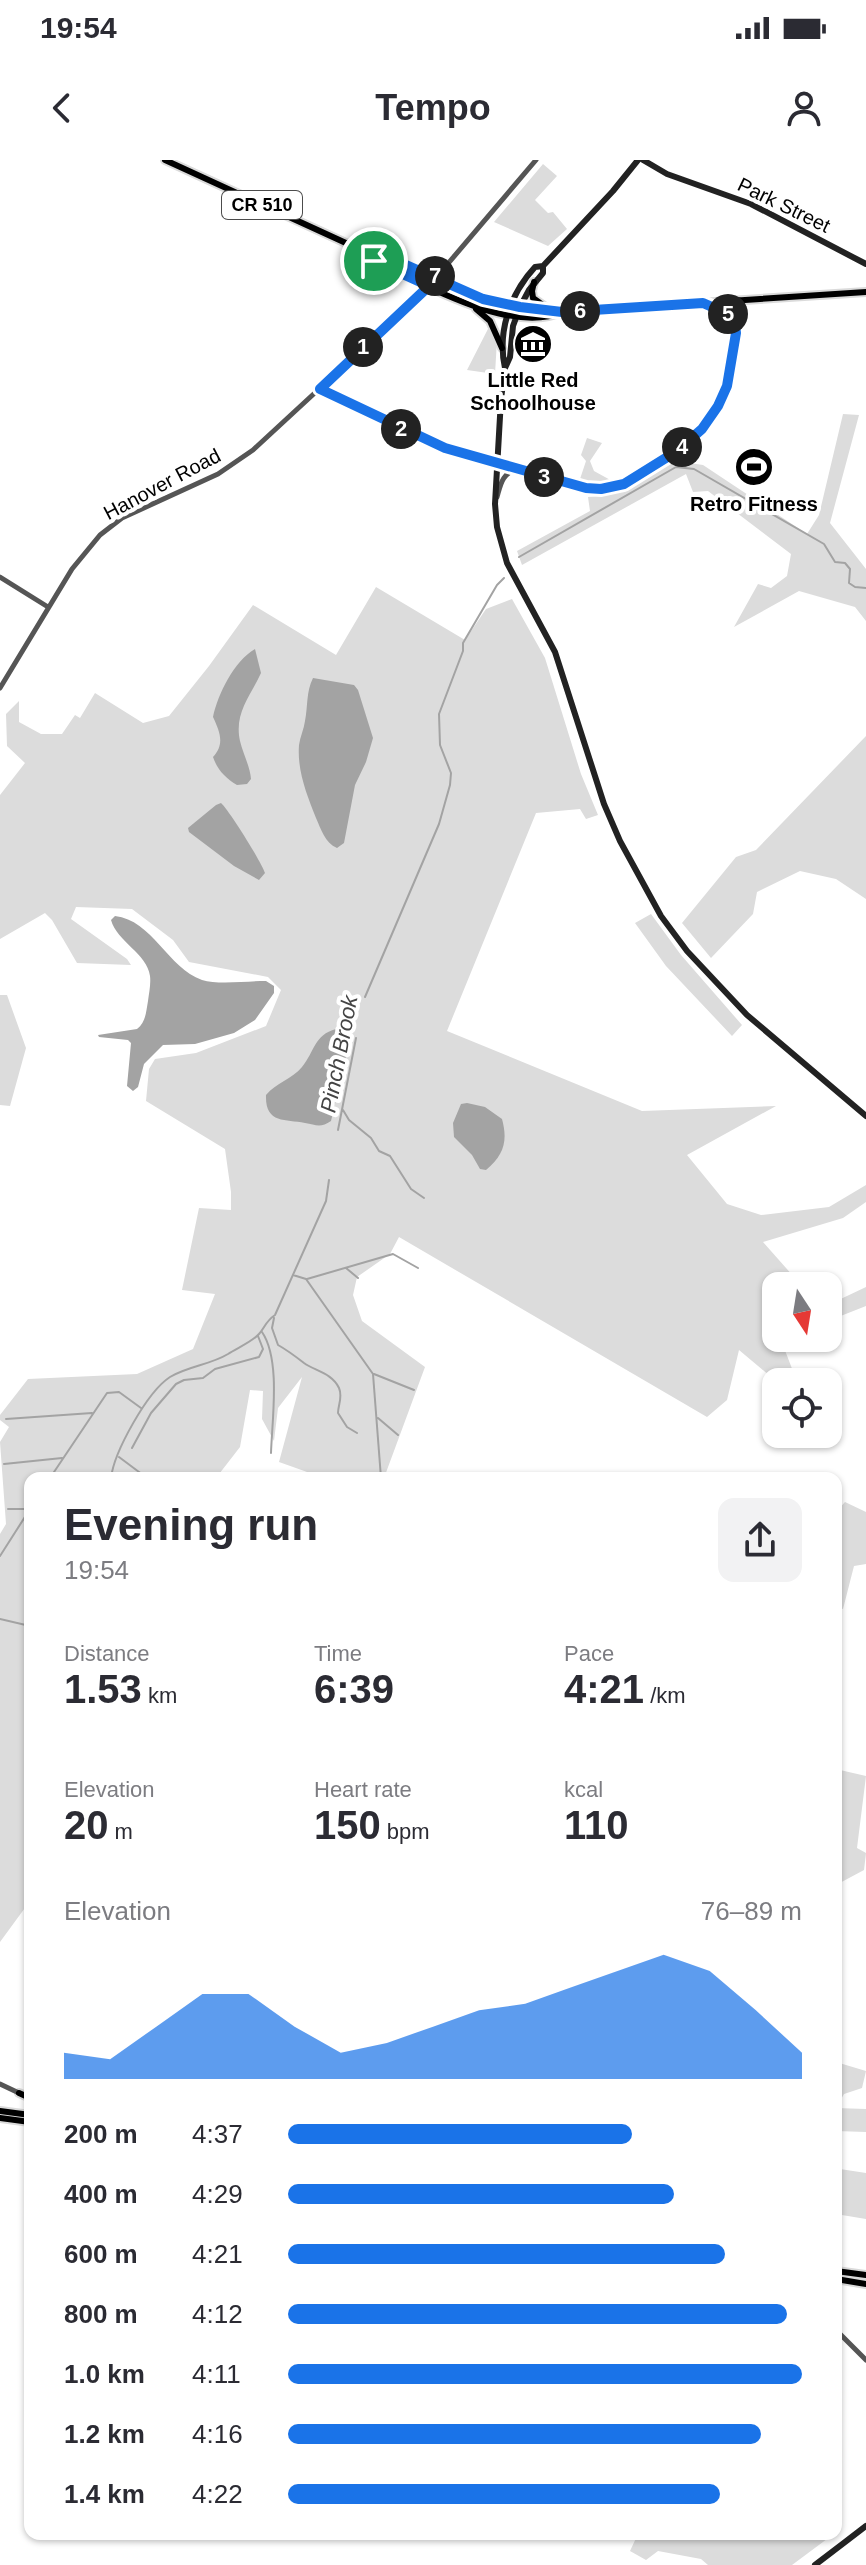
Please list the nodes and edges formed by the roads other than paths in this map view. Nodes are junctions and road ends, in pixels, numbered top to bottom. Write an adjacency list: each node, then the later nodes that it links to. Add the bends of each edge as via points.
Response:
1 (165, 160): 4 (main road, CR 510)
2 (536, 160): 7 (street, Hanover Road)
3 (641, 160): 5 (main road, Park Street, via 751,204); 6 (main road)
4 (359, 249): 7 (main road, CR 510); 9 (main road, CR 510)
5 (866, 264)
6 (543, 266): 8 (main road); 14 (main road, via 527,276)
7 (437, 277): 9 (street, Hanover Road); 14 (main road, CR 510, via 483,299)
8 (534, 282): 15 (main road); 16 (main road, via 533,299)
9 (429, 286): 13 (main road, CR 510); 23 (street, Hanover Road)
10 (866, 292): 11 (main road, CR 510)
11 (740, 300): 12 (main road, CR 510); 20 (street)
12 (703, 303): 17 (main road, CR 510); 20 (main road, via 728,314)
13 (470, 305): 18 (main road, CR 510); 21 (main road, via 490,321)
14 (510, 305): 15 (main road, CR 510); 18 (main road)
15 (520, 307): 16 (main road, CR 510); 19 (main road)
16 (550, 309): 17 (main road, CR 510)
17 (562, 312): 19 (main road, CR 510, via 551,317)
18 (507, 315): 19 (main road, CR 510); 21 (main road)
19 (517, 316): 22 (main road)
20 (736, 333): 25 (street, via 727,386 710,419 688,443 640,475 619,486 596,489)
21 (502, 348): 22 (main road)
22 (505, 368): 24 (main road)
23 (320, 389): 24 (street, via 432,443); 28 (street, Hanover Road, via 230,467 129,514 100,535)
24 (496, 463): 25 (street); 26 (main road)
25 (517, 469): 26 (street, via 502,479)
26 (495, 506): 30 (main road, via 507,563 555,652 600,794 650,897 687,951 747,1015)
27 (0, 577): 28 (street)
28 (48, 607): 29 (street, Hanover Road)
29 (0, 688)
30 (866, 1116)
31 (0, 2084): 32 (street)
32 (19, 2093): 33 (main road)
33 (24, 2095)
34 (0, 2111): 35 (main road)
35 (24, 2114)
36 (0, 2118): 37 (main road)
37 (24, 2121)
38 (842, 2272): 39 (main road)
39 (866, 2275)
40 (842, 2280): 41 (main road)
41 (866, 2284)
42 (842, 2336): 43 (street)
43 (866, 2360)
44 (866, 2526): 45 (main road)
45 (827, 2561): 46 (main road)
46 (815, 2565)

